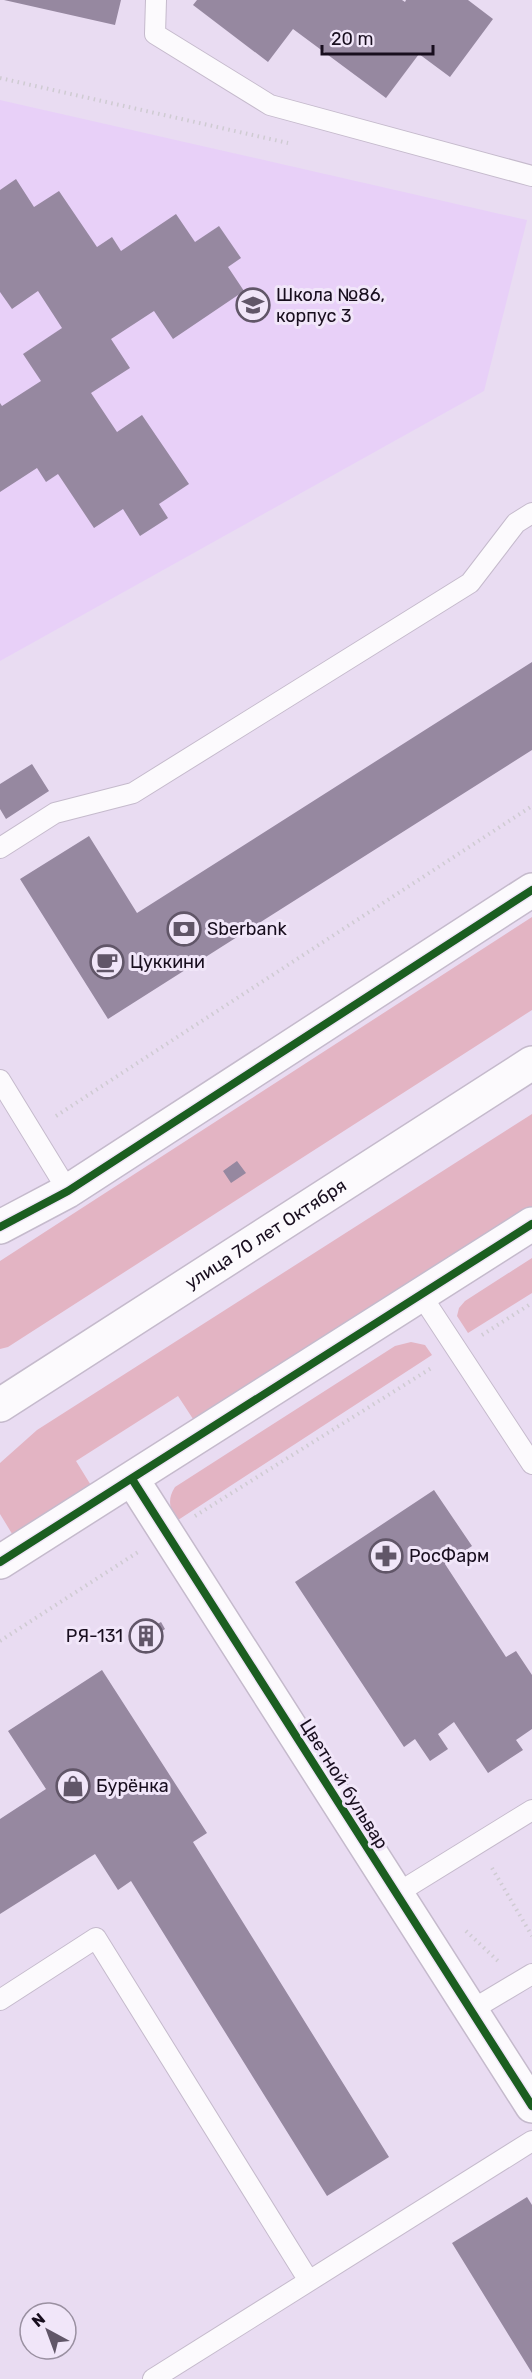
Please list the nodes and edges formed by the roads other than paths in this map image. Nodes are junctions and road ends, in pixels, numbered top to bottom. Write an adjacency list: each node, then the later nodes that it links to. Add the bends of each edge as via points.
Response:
1 (156, 0): 2 (lane, via 155,34 270,105)
2 (532, 176)
3 (532, 513): 4 (lane, via 516,523 470,583 132,794 55,813)
4 (0, 848)
5 (532, 890): 8 (street)
6 (532, 1063): 12 (street, улица 70 лет Октября)
7 (0, 1080): 8 (lane)
8 (68, 1191): 10 (street)
9 (532, 1224): 11 (street)
10 (0, 1227)
11 (421, 1295): 13 (lane); 14 (street)
12 (0, 1405)
13 (532, 1464)
14 (132, 1479): 15 (street); 17 (street, Цветной бульвар)
15 (0, 1562)
16 (532, 1810): 17 (lane)
17 (396, 1894): 20 (street, Цветной бульвар)
18 (532, 1974): 20 (lane)
19 (0, 2000): 23 (lane, via 96,1938)
20 (470, 2011): 21 (street, Цветной бульвар)
21 (532, 2106)
22 (532, 2141): 23 (lane)
23 (309, 2281): 24 (lane)
24 (153, 2379)

